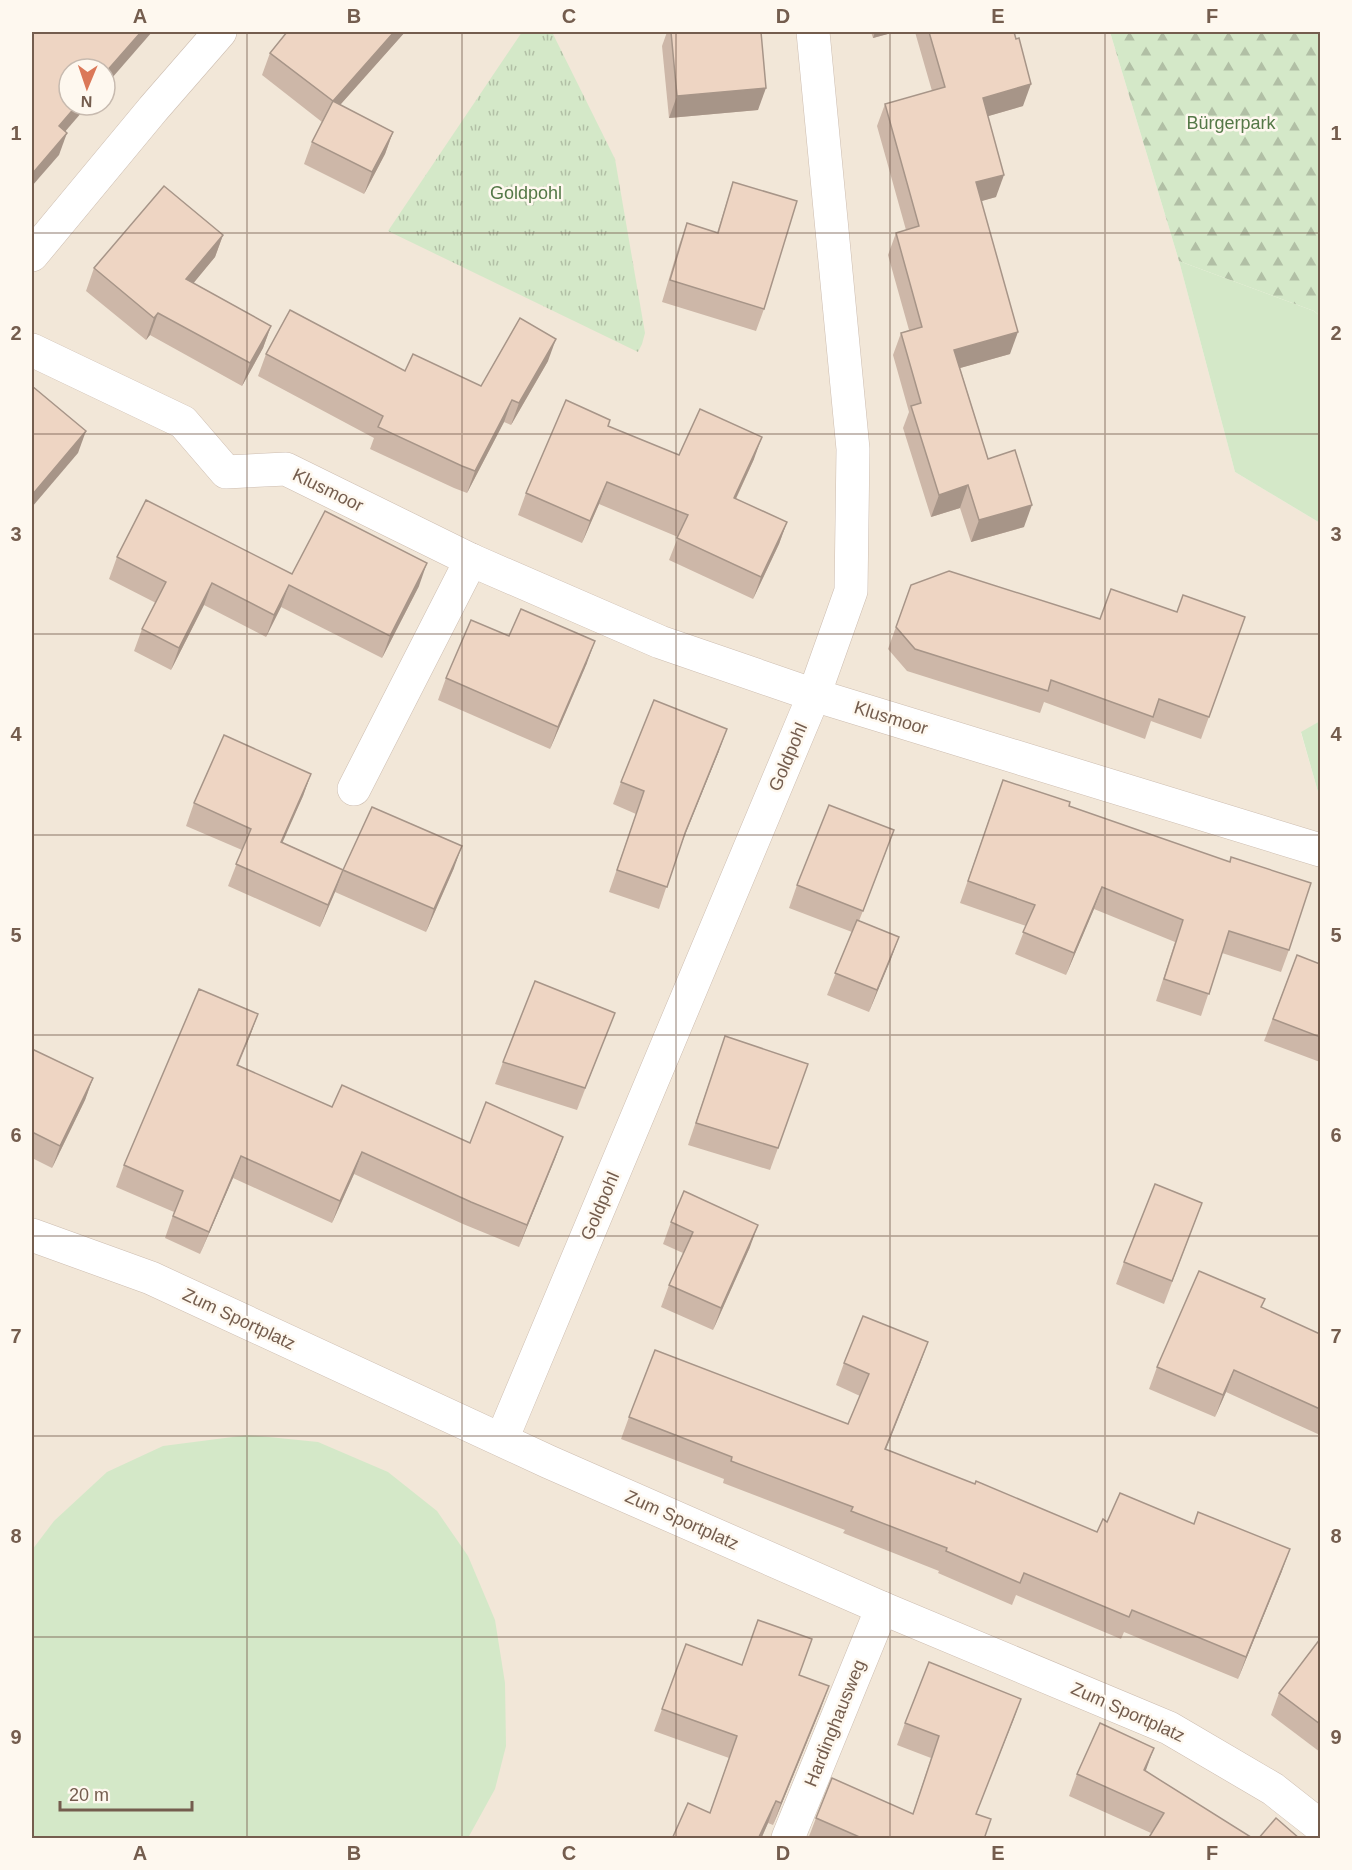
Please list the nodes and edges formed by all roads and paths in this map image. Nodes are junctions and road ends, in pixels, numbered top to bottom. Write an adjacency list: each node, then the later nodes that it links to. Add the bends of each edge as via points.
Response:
1 (220, 32): 3 (street)
2 (813, 32): 6 (street, Goldpohl, via 853,449 851,591)
3 (32, 255)
4 (32, 350): 5 (street, Klusmoor, via 183,422 226,472 286,469)
5 (471, 560): 6 (street, Klusmoor, via 660,642); 7 (street)
6 (814, 695): 8 (street, Klusmoor); 10 (street, Goldpohl)
7 (354, 789)
8 (1320, 850)
9 (32, 1235): 10 (street, Zum Sportplatz, via 151,1278)
10 (502, 1439): 11 (street, Zum Sportplatz)
11 (882, 1608): 12 (street, Zum Sportplatz, via 1169,1728 1273,1789); 13 (street, Hardinghausweg)
12 (1320, 1826)
13 (788, 1839)

